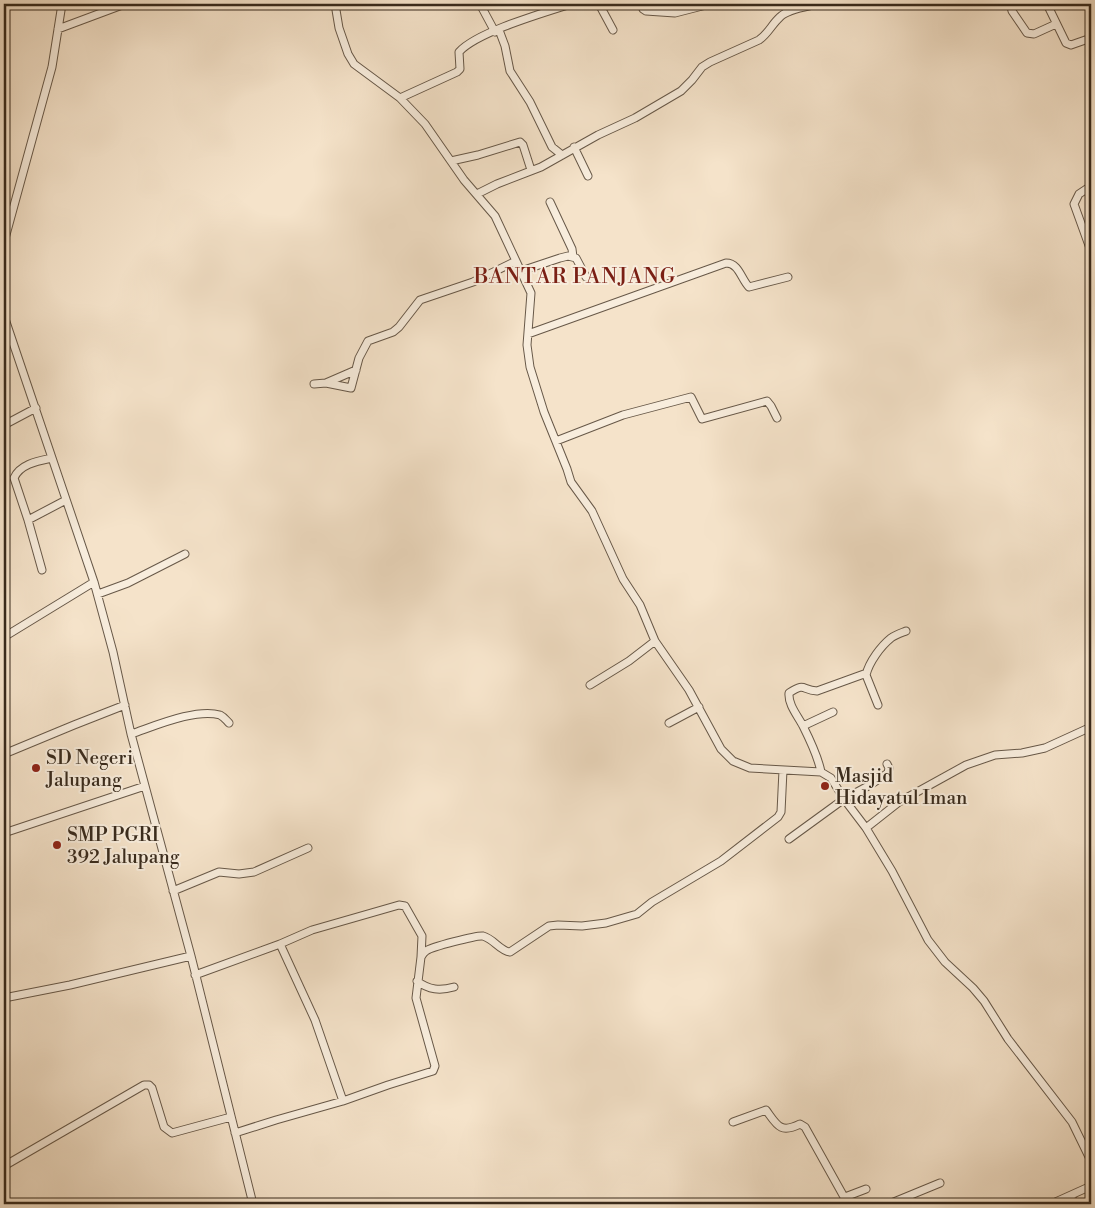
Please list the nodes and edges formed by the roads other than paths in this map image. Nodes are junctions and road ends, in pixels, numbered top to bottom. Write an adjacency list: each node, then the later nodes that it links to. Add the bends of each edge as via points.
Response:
1 (62, 4): 14 (street)
2 (125, 4): 14 (street)
3 (335, 4): 18 (street, via 339,28 354,64)
4 (480, 4): 16 (street)
5 (570, 4): 16 (street)
6 (599, 4): 15 (street)
7 (641, 4): 8 (street, via 646,11 675,13)
8 (710, 4)
9 (818, 4): 12 (street)
10 (1012, 4): 13 (street, via 1010,7 1027,34)
11 (1047, 4): 13 (street)
12 (802, 6): 19 (street, via 784,13 759,40 702,67 671,98)
13 (1056, 24): 17 (street, via 1067,44)
14 (58, 29): 27 (street, via 52,67)
15 (613, 30)
16 (497, 31): 18 (street, via 460,51 460,69 457,72); 20 (street, via 505,46 510,71 530,102 552,147)
17 (1091, 38)
18 (400, 98): 21 (street, via 425,124)
19 (574, 147): 20 (street); 23 (street)
20 (562, 155): 22 (street)
21 (451, 161): 22 (street, via 520,142); 25 (street)
22 (531, 170): 25 (street)
23 (588, 176)
24 (1091, 186): 28 (street, via 1080,194 1074,204)
25 (477, 194): 30 (street, via 495,216)
26 (550, 202): 29 (street)
27 (4, 242)
28 (1091, 251)
29 (573, 257): 31 (street, via 560,258); 32 (street, via 581,264)
30 (516, 261): 31 (street); 36 (street, via 473,282 420,300 393,332 368,341)
31 (521, 272): 35 (street, via 532,299)
32 (586, 277)
33 (788, 277): 35 (street, via 749,287 736,266 726,263)
34 (4, 316): 39 (street)
35 (528, 334): 42 (street, via 530,366)
36 (356, 370): 37 (street); 37 (street, via 349,389)
37 (326, 383): 38 (street)
38 (314, 384)
39 (36, 408): 41 (street); 43 (street)
40 (777, 418): 42 (street, via 767,401 702,419 691,397 623,415)
41 (4, 425)
42 (556, 441): 52 (street, via 570,482 592,511)
43 (52, 458): 44 (street); 45 (street, via 29,464 14,478)
44 (66, 500): 45 (street); 48 (street)
45 (28, 520): 47 (street)
46 (185, 554): 49 (street, via 128,583)
47 (42, 570)
48 (94, 582): 49 (street); 51 (street)
49 (98, 594): 55 (street)
50 (906, 631): 53 (street, via 887,642 870,662)
51 (4, 637)
52 (655, 640): 54 (street, via 629,661); 57 (street)
53 (866, 675): 56 (street); 61 (street, via 817,691 800,687 789,694 788,700)
54 (590, 684)
55 (125, 705): 63 (street); 64 (street)
56 (878, 705)
57 (699, 707): 60 (street); 66 (street, via 721,749 732,761 750,768)
58 (834, 712): 61 (street)
59 (229, 723): 63 (street, via 221,716 200,714)
60 (669, 723)
61 (803, 726): 67 (street)
62 (1091, 727): 70 (street, via 1045,748 995,755 966,765 899,802)
63 (131, 734): 68 (street)
64 (4, 754)
65 (887, 764): 69 (street, via 888,773)
66 (783, 770): 67 (street); 77 (street, via 781,812 778,816 721,861 637,914 606,923 549,926 510,952 486,937 478,936 427,950)
67 (821, 772): 69 (street, via 831,778)
68 (145, 786): 71 (street); 74 (street)
69 (844, 799): 70 (street); 72 (street)
70 (866, 828): 86 (street, via 928,940 948,966 984,1001 1008,1039 1072,1122)
71 (4, 833)
72 (789, 839)
73 (308, 848): 74 (street, via 254,872 219,872)
74 (173, 891): 76 (street)
75 (280, 944): 77 (street, via 331,924 399,905 405,906 422,936); 78 (street); 82 (street, via 315,1020)
76 (191, 956): 78 (street); 81 (street)
77 (421, 957): 79 (street)
78 (195, 975): 83 (street)
79 (417, 981): 80 (street, via 434,989); 82 (street, via 416,998 434,1070)
80 (454, 987)
81 (4, 998)
82 (343, 1101): 85 (street)
83 (231, 1116): 85 (street); 87 (street, via 172,1133 164,1127 152,1088 144,1085)
84 (733, 1122): 91 (street, via 766,1110 779,1127 791,1128 800,1124 805,1127)
85 (235, 1133): 92 (street)
86 (1091, 1161)
87 (4, 1166)
88 (940, 1183): 93 (street)
89 (1091, 1186): 94 (street)
90 (866, 1189): 91 (street)
91 (846, 1201)
92 (253, 1204)
93 (889, 1204)
94 (1051, 1204)

